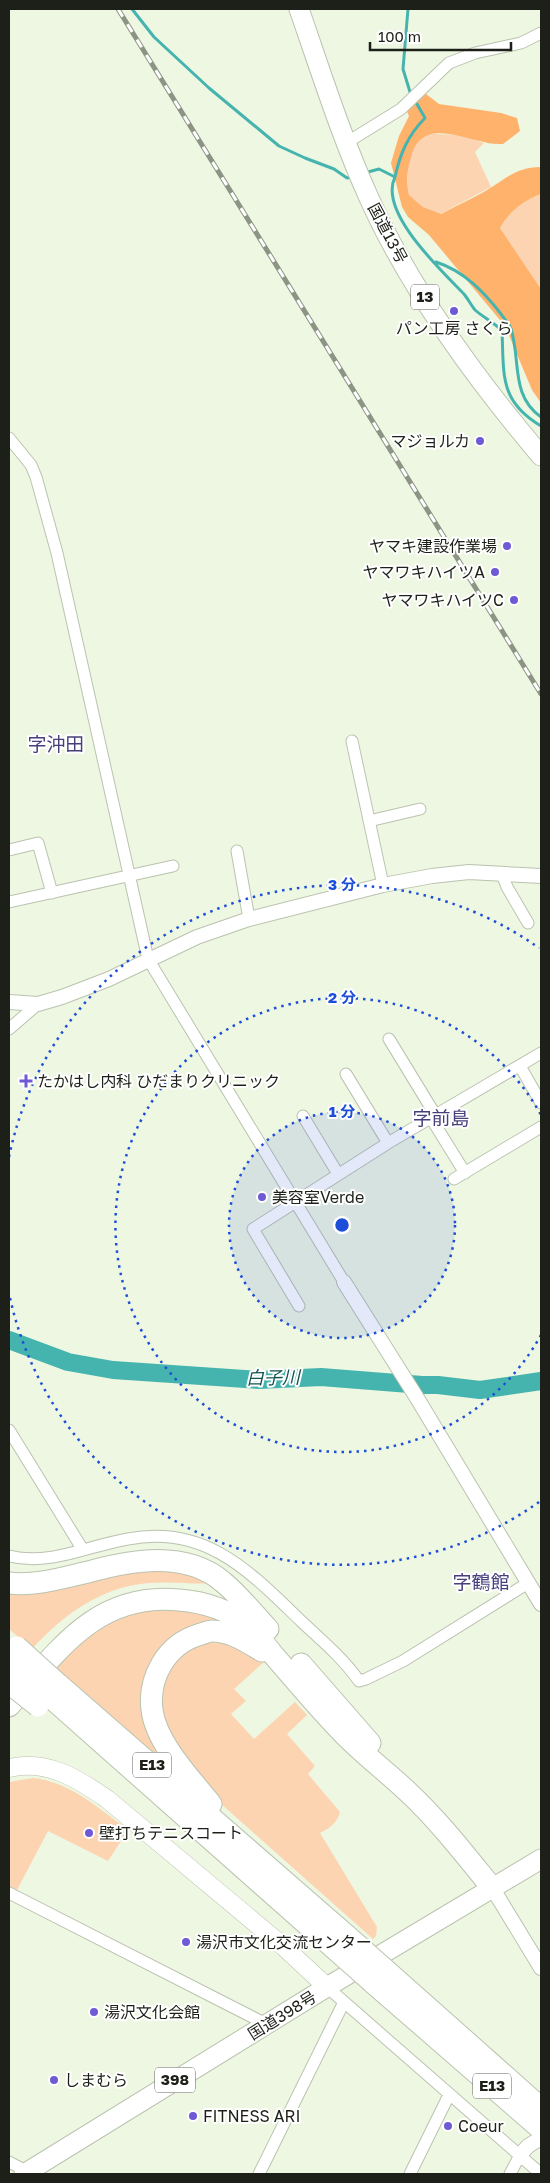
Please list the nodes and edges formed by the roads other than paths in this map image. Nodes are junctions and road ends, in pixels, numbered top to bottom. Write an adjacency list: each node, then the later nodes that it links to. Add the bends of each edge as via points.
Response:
1 (299, 9): 3 (highway, 国道13号 / 13)
2 (541, 33): 3 (street, via 449,64 401,109)
3 (346, 144): 5 (highway, 国道13号 / 13, via 403,263 449,336)
4 (9, 438): 13 (street, via 31,465 42,496)
5 (541, 456)
6 (352, 741): 8 (street)
7 (420, 809): 8 (street)
8 (369, 821): 15 (street)
9 (9, 850): 16 (street, via 38,843)
10 (237, 851): 18 (street)
11 (173, 866): 13 (street)
12 (502, 874): 14 (street); 15 (street, via 469,872); 19 (street)
13 (130, 875): 16 (street); 20 (street)
14 (541, 876)
15 (383, 885): 18 (street)
16 (52, 893): 17 (street)
17 (9, 902)
18 (249, 918): 20 (street)
19 (528, 923)
20 (148, 959): 22 (street, via 109,979); 36 (street)
21 (9, 1002): 22 (street)
22 (38, 1004): 23 (street)
23 (9, 1029)
24 (389, 1038): 30 (street)
25 (541, 1053): 26 (street)
26 (520, 1066): 28 (street); 30 (street)
27 (346, 1074): 32 (street)
28 (541, 1104)
29 (303, 1116): 34 (street)
30 (434, 1117): 32 (street); 33 (street)
31 (541, 1127): 33 (street)
32 (388, 1144): 34 (street)
33 (465, 1173): 35 (street)
34 (338, 1174): 36 (street)
35 (454, 1179)
36 (296, 1203): 37 (street); 38 (street, via 252,1229)
37 (344, 1282): 43 (street)
38 (299, 1306)
39 (11, 1438): 40 (street)
40 (83, 1550): 41 (street, via 30,1560); 43 (street, via 129,1538 159,1536 186,1541 228,1556 269,1590 350,1668 359,1681 402,1661)
41 (9, 1556)
42 (9, 1582): 45 (highway, via 57,1580 121,1563 160,1560 190,1564 207,1571 223,1582)
43 (528, 1583): 44 (street)
44 (541, 1604)
45 (248, 1608): 49 (highway, via 202,1590 155,1587 131,1592 107,1601 66,1627); 53 (highway, via 352,1721)
46 (11, 1650): 50 (highway, E13, bridge)
47 (281, 1663): 51 (highway, via 249,1626 220,1608 196,1601 168,1599 132,1602 109,1610 84,1625); 53 (highway, via 340,1730); 54 (highway, via 240,1638 212,1631 179,1644 167,1655 152,1688 152,1711 158,1730 176,1759)
48 (9, 1683): 50 (highway, bridge)
49 (9, 1688)
50 (48, 1695): 54 (highway, E13); 58 (highway, E13, via 166,1810 216,1845)
51 (9, 1706)
52 (9, 1768): 60 (main road, via 35,1765 81,1781 107,1799 284,1947)
53 (410, 1794): 56 (highway, via 453,1839)
54 (246, 1847): 58 (highway, E13)
55 (541, 1860): 56 (highway, 国道398号 / 398)
56 (493, 1889): 59 (street); 60 (highway, 国道398号 / 398)
57 (9, 1893): 62 (street)
58 (354, 1954): 64 (highway, E13, bridge)
59 (541, 1968)
60 (327, 1987): 61 (street); 62 (highway, 国道398号 / 398)
61 (344, 2002): 63 (street); 68 (street)
62 (266, 2024): 67 (highway, 国道398号 / 398)
63 (449, 2095): 65 (street); 69 (street)
64 (539, 2124): 65 (street)
65 (520, 2156): 70 (street); 71 (street)
66 (9, 2162): 67 (street)
67 (28, 2173)
68 (259, 2174)
69 (410, 2174)
70 (510, 2174)
71 (541, 2174)

